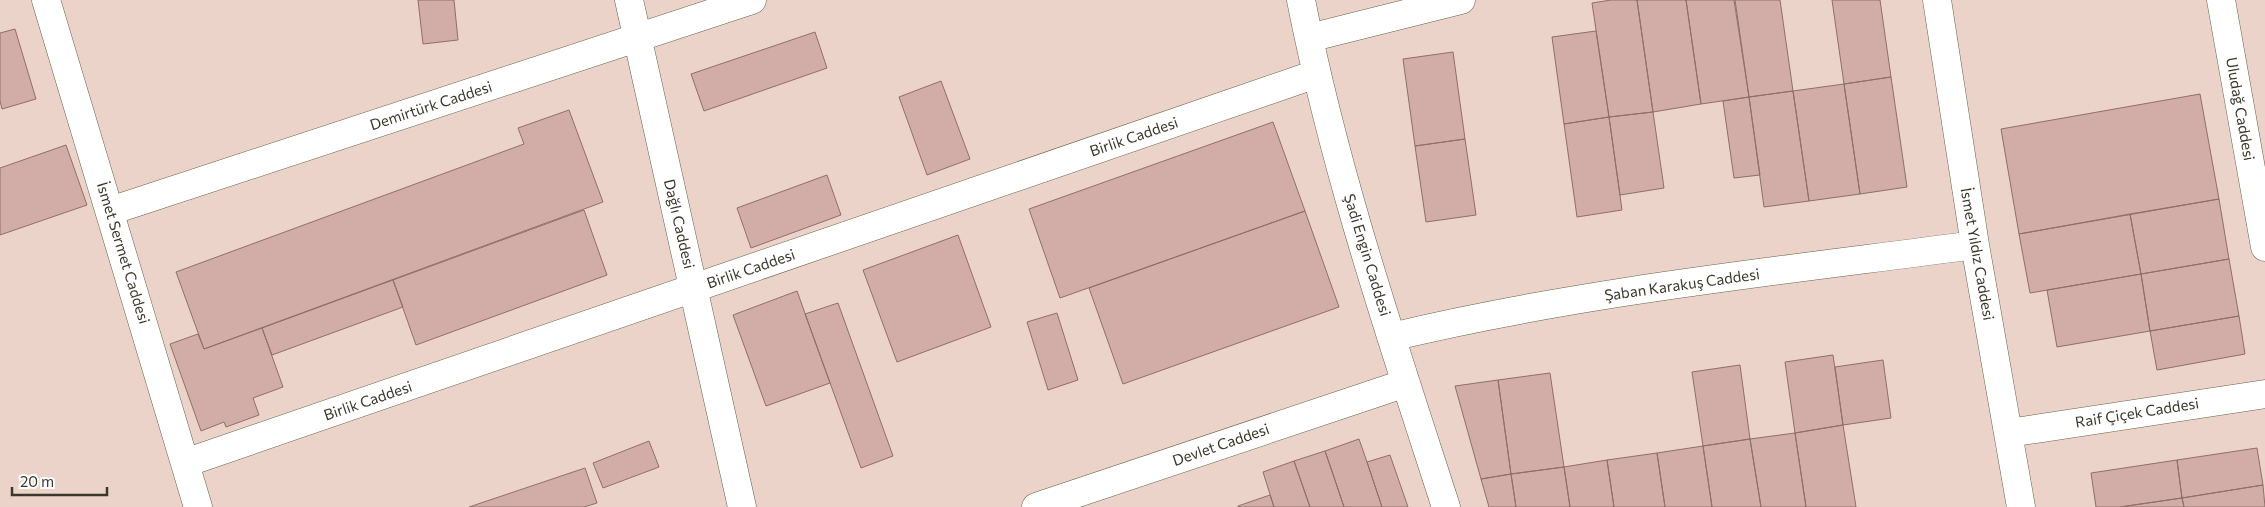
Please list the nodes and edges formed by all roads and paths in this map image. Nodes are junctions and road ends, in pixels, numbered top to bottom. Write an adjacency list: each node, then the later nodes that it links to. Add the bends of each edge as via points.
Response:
1 (46, 0): 11 (street, İsmet Sermet Caddesi)
2 (629, 0): 9 (street, Dağlı Caddesi)
3 (752, 0): 9 (street, Demirtürk Caddesi)
4 (1301, 0): 8 (street, Şadi Engin Caddesi)
5 (1460, 0): 8 (street)
6 (1937, 0): 12 (street, İsmet Yıldız Caddesi)
7 (2221, 0): 13 (street, Uludağ Caddesi)
8 (1308, 38): 10 (street, Şadi Engin Caddesi)
9 (636, 39): 11 (street, Demirtürk Caddesi); 14 (street, Dağlı Caddesi)
10 (1316, 74): 14 (street, Birlik Caddesi); 15 (street, Şadi Engin Caddesi, via 1340,168)
11 (110, 211): 19 (street, İsmet Sermet Caddesi)
12 (1975, 245): 15 (street, Şaban Karakuş Caddesi, via 1675,285 1453,322); 18 (street, İsmet Yıldız Caddesi)
13 (2265, 247)
14 (694, 288): 19 (street, Birlik Caddesi); 21 (street, Dağlı Caddesi)
15 (1391, 337): 16 (street, Şadi Engin Caddesi)
16 (1406, 383): 22 (street, Devlet Caddesi); 23 (street, Şadi Engin Caddesi)
17 (2265, 394): 18 (street, Raif Çiçek Caddesi)
18 (2009, 433): 24 (street, İsmet Yıldız Caddesi)
19 (185, 464): 20 (street, İsmet Sermet Caddesi)
20 (198, 507)
21 (742, 507)
22 (1036, 507)
23 (1446, 507)
24 (2021, 507)

